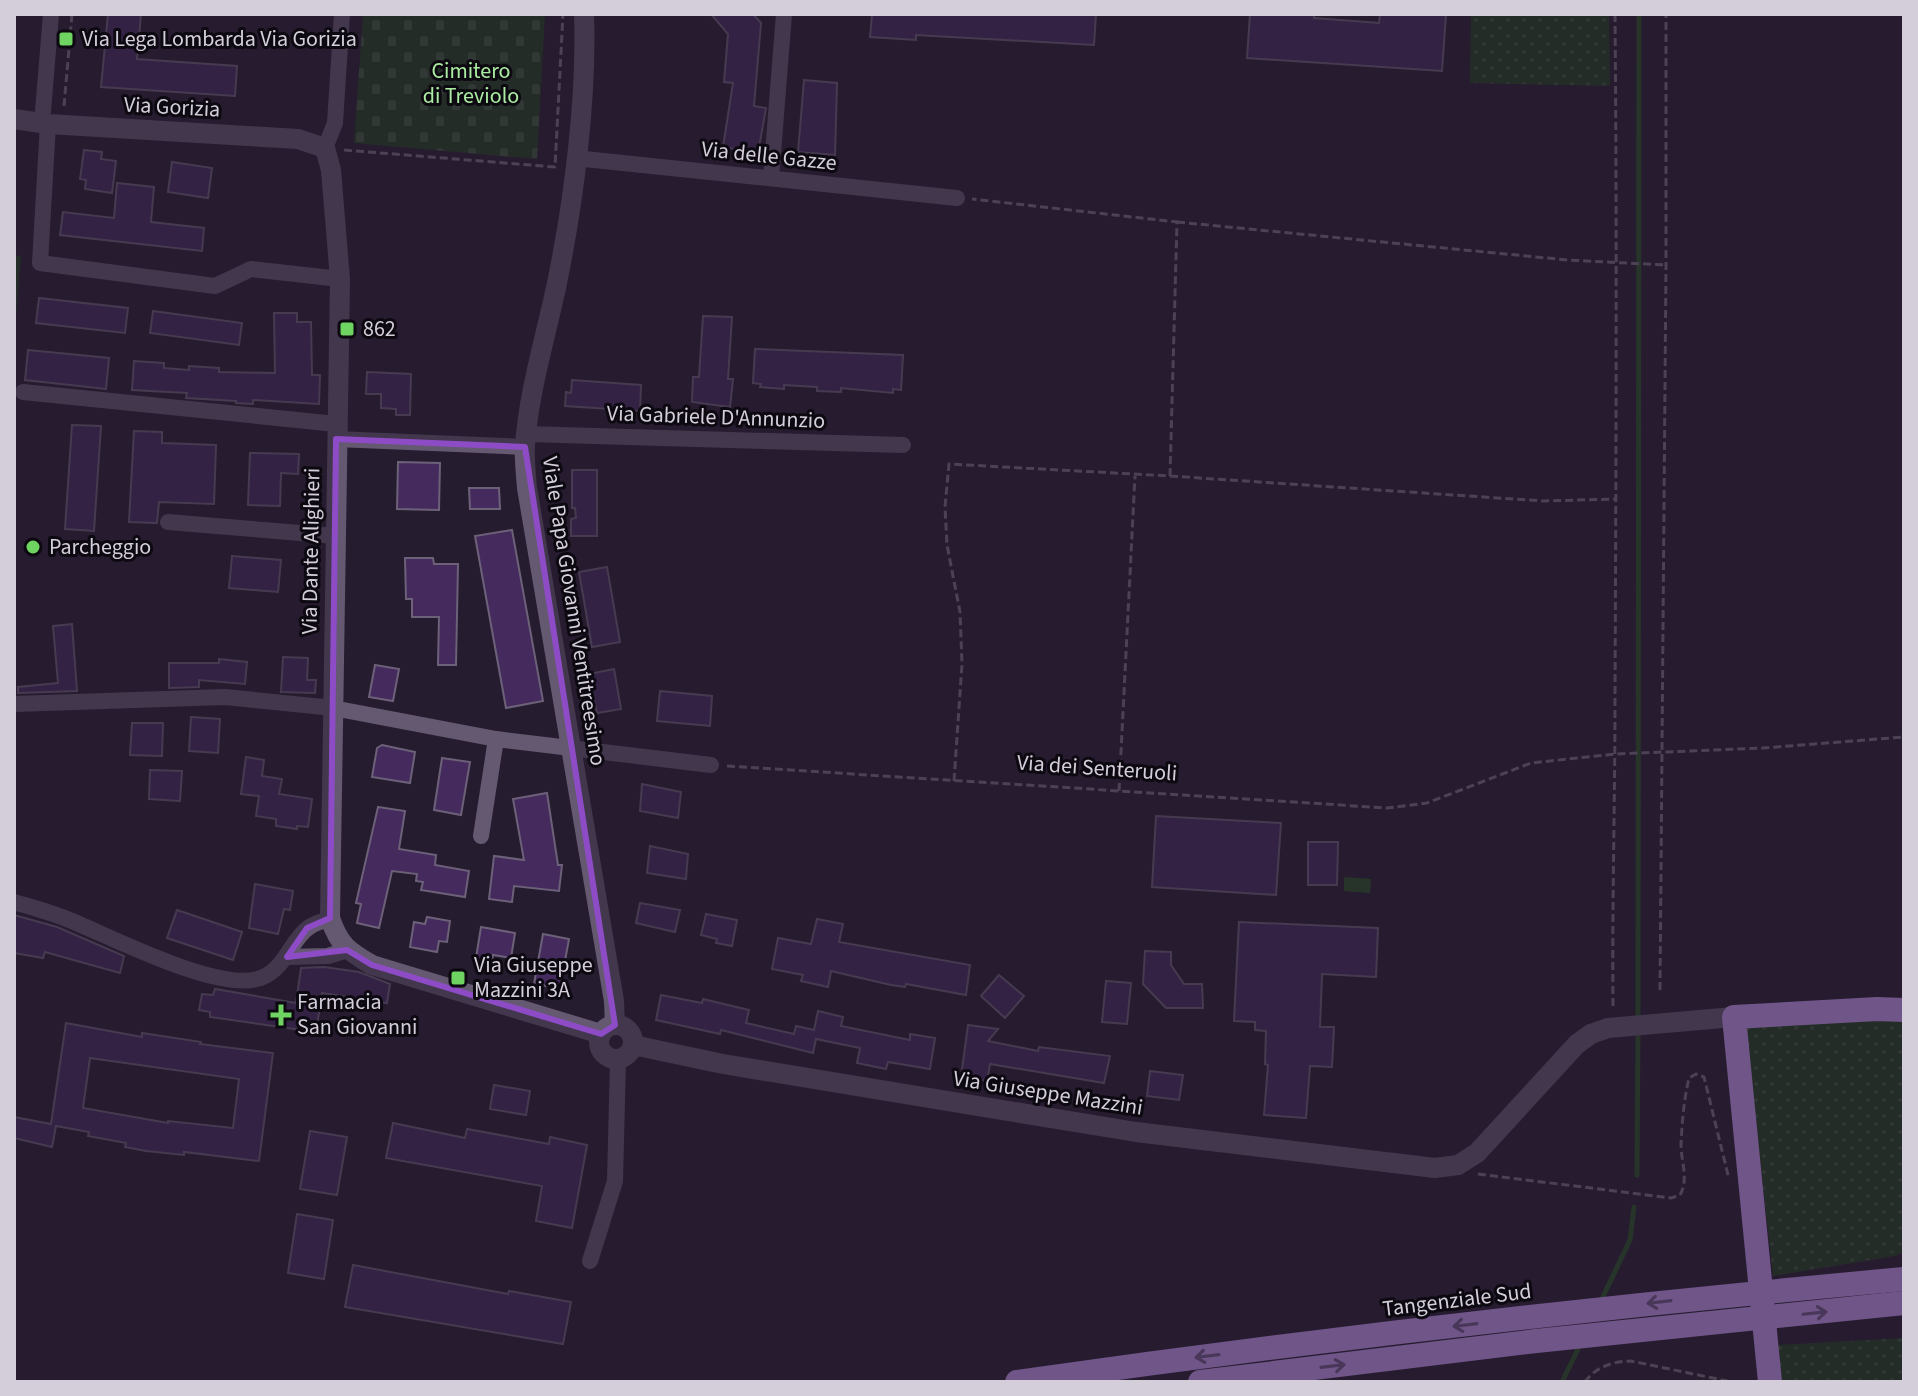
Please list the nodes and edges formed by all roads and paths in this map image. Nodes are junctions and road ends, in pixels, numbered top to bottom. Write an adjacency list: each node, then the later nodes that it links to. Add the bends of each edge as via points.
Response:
1 (51, 14): 11 (street)
2 (72, 14): 9 (path)
3 (342, 14): 12 (street, via 335,123)
4 (563, 14): 12 (path, via 555,167)
5 (584, 14): 13 (street, Viale Papa Giovanni Ventitreesimo)
6 (784, 14): 14 (street)
7 (1615, 14): 17 (path)
8 (1666, 14): 18 (path)
9 (64, 107)
10 (14, 119): 11 (street, Via Gorizia)
11 (45, 124): 12 (street, Via Gorizia, via 298,139); 19 (street, via 40,263 215,286 251,269)
12 (325, 148): 19 (street, Via Dante Alighieri)
13 (575, 158): 14 (street, Via delle Gazze); 22 (street, Viale Papa Giovanni Ventitreesimo, via 558,280)
14 (771, 178): 15 (street, Via delle Gazze)
15 (957, 198): 16 (path)
16 (1177, 222): 17 (path); 25 (path)
17 (1617, 263): 18 (path); 26 (path)
18 (1666, 265): 34 (path)
19 (340, 279): 21 (street, Via Dante Alighieri)
20 (23, 392): 21 (street, Via Gabriele D'Annunzio)
21 (336, 432): 22 (street, Via Gabriele D'Annunzio); 28 (street, Via Dante Alighieri)
22 (526, 440): 23 (street, Via Gabriele D'Annunzio); 33 (street, Viale Papa Giovanni Ventitreesimo, via 527,488)
23 (903, 445)
24 (1135, 474): 25 (path); 37 (path, via 949,464 945,519 960,612 962,664); 38 (path)
25 (1170, 476): 26 (path, via 1543,501)
26 (1616, 499): 35 (path)
27 (168, 522): 28 (street)
28 (336, 536): 30 (street, Via Dante Alighieri)
29 (14, 704): 30 (street, via 225,697)
30 (333, 708): 32 (street); 41 (street, Via Dante Alighieri)
31 (1904, 737): 34 (path, Via dei Senteruoli)
32 (496, 739): 33 (street); 39 (street)
33 (570, 746): 36 (street); 48 (street, Viale Papa Giovanni Ventitreesimo, via 614,1001)
34 (1662, 753): 35 (path, Via dei Senteruoli); 44 (path)
35 (1615, 754): 38 (path, Via dei Senteruoli, via 1531,763 1427,803 1387,808); 45 (path)
36 (711, 765): 37 (path, Via dei Senteruoli)
37 (954, 781): 38 (path, Via dei Senteruoli)
38 (1119, 791)
39 (481, 836)
40 (14, 902): 43 (street, via 217,977 253,981 266,977)
41 (330, 918): 42 (street, Via Dante Alighieri); 43 (street, via 307,928)
42 (347, 950): 43 (street); 48 (street, via 372,965)
43 (287, 957)
44 (1660, 990)
45 (1613, 1006)
46 (1904, 1010): 47 (highway)
47 (1734, 1017): 49 (street, Via Giuseppe Mazzini, via 1591,1034 1473,1157 1458,1165 1428,1167 1136,1132); 59 (highway)
48 (608, 1030): 49 (street, via 630,1032); 49 (street, via 600,1048 610,1059)
49 (626, 1052): 50 (street, via 615,1181)
50 (590, 1261)
51 (1904, 1266): 53 (highway)
52 (1904, 1279): 53 (highway, Tangenziale Sud)
53 (1697, 1298): 55 (highway, Tangenziale Sud, one-way to 55)
54 (1897, 1309): 56 (highway, one-way to 54, via 1536,1341)
55 (1017, 1382)
56 (1200, 1382)
57 (1585, 1382): 58 (path, via 1618,1361)
58 (1732, 1382)
59 (1770, 1382)

